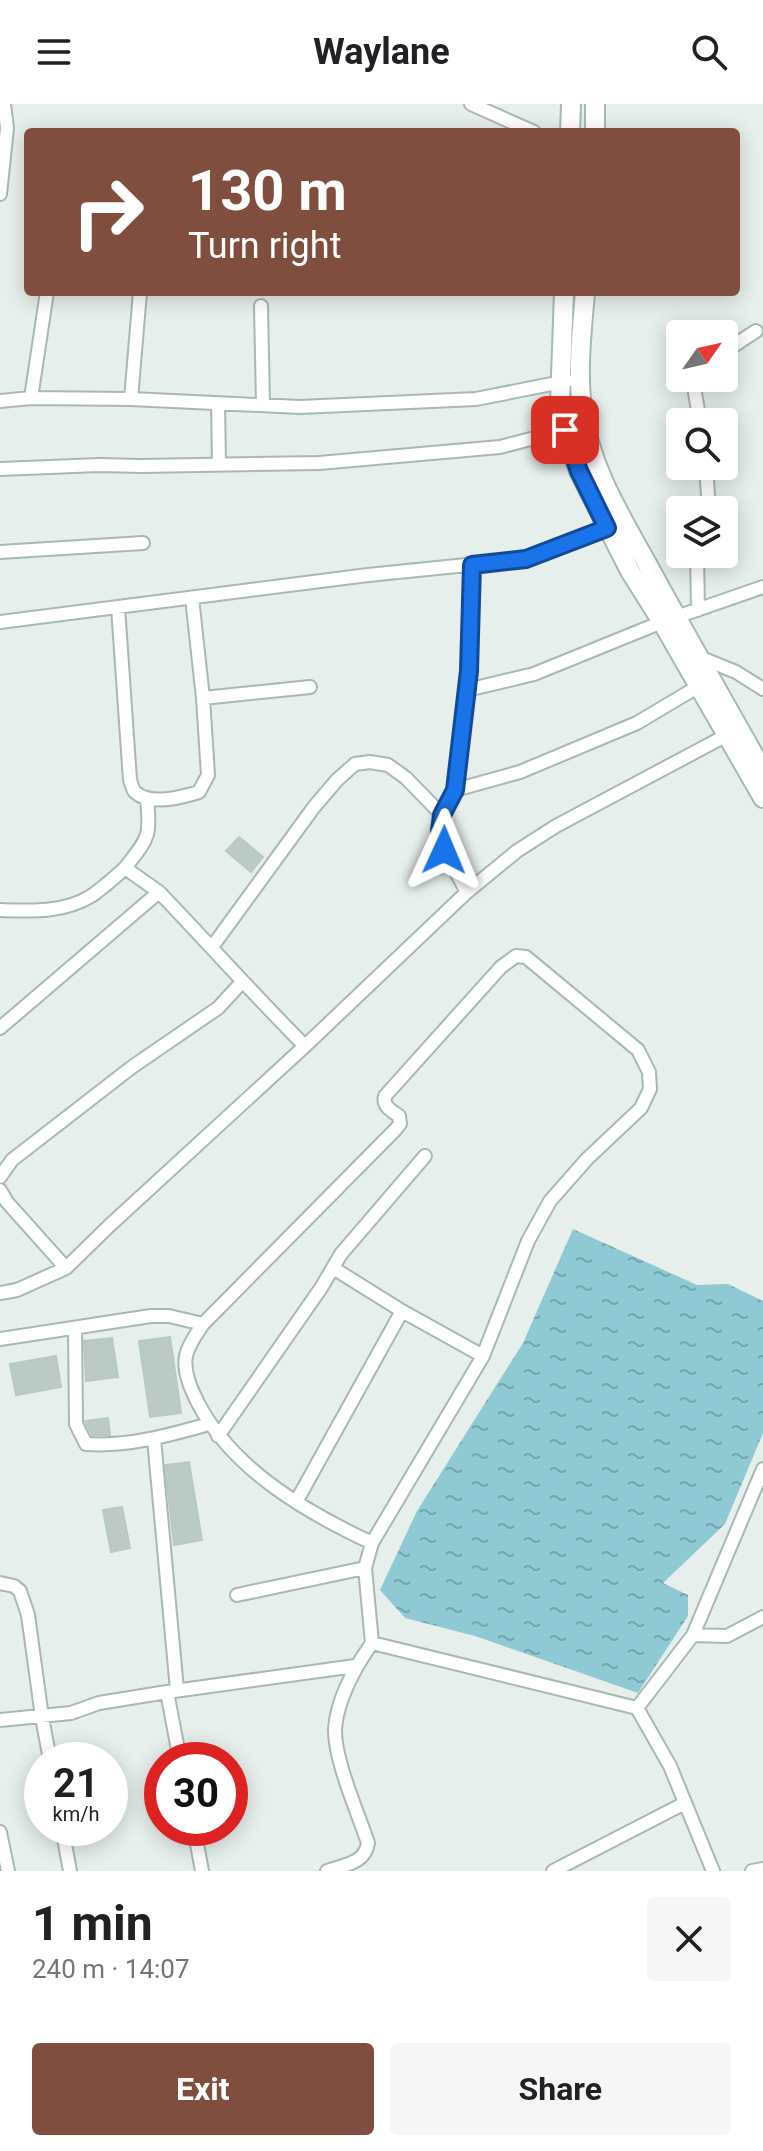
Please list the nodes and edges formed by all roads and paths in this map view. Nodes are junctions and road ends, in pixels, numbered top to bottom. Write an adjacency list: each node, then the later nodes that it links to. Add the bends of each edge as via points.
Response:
1 (4, 104): 8 (street, via 7,128)
2 (471, 104): 5 (street)
3 (571, 104): 6 (main road)
4 (595, 104): 7 (main road)
5 (525, 128)
6 (570, 128)
7 (595, 128)
8 (0, 194)
9 (46, 296): 18 (street)
10 (140, 296): 19 (street)
11 (564, 296): 17 (main road)
12 (585, 296): 16 (main road)
13 (261, 306): 22 (street)
14 (756, 331): 15 (street)
15 (738, 343)
16 (580, 378): 17 (street); 35 (main road, via 586,430 601,478)
17 (561, 382): 22 (street, via 476,399); 23 (main road)
18 (31, 398): 19 (street); 20 (street)
19 (131, 399): 21 (street)
20 (0, 401)
21 (218, 403): 22 (street); 24 (street)
22 (263, 405)
23 (565, 430): 24 (street, via 500,447 319,463); 26 (main road)
24 (219, 465): 25 (street)
25 (0, 469)
26 (607, 528): 29 (street, via 526,559); 35 (main road, via 630,571)
27 (143, 543): 28 (street)
28 (0, 552)
29 (472, 565): 32 (street); 41 (street)
30 (697, 568): 34 (street)
31 (763, 587): 34 (street)
32 (192, 598): 33 (street); 42 (street)
33 (118, 607): 36 (street); 47 (street, via 130,780 134,791)
34 (698, 610): 35 (street)
35 (670, 620): 37 (main road); 38 (main road); 41 (street, via 534,674)
36 (0, 622)
37 (699, 657): 40 (street); 44 (main road)
38 (699, 686): 43 (main road); 45 (street, via 637,723 520,772)
39 (310, 687): 42 (street)
40 (763, 689)
41 (467, 690): 45 (street)
42 (203, 698): 47 (street, via 208,775 199,792)
43 (727, 735): 46 (main road); 51 (street, via 556,826)
44 (763, 771)
45 (455, 790): 48 (street)
46 (763, 798)
47 (147, 799): 49 (street, via 149,833)
48 (442, 815): 51 (street, via 444,850); 53 (street, via 388,765 355,764 314,807)
49 (125, 868): 50 (street); 52 (street, via 91,896 59,909)
50 (159, 892): 53 (street); 55 (street)
51 (467, 892): 56 (street)
52 (0, 910)
53 (212, 947): 54 (street)
54 (242, 982): 56 (street); 58 (street, via 218,1008 12,1160)
55 (0, 1028)
56 (305, 1046): 60 (street)
57 (425, 1156): 61 (street)
58 (0, 1177)
59 (0, 1190): 60 (street)
60 (66, 1268): 62 (street)
61 (333, 1268): 63 (street); 69 (street)
62 (0, 1293)
63 (402, 1311): 67 (street); 72 (street)
64 (203, 1324): 65 (street, via 151,1316); 67 (street, via 395,1130 399,1116 386,1107 385,1096 501,967 516,956 526,957 638,1050 649,1072 650,1089 641,1108 550,1201 528,1241); 68 (street, via 186,1354 186,1371)
65 (75, 1328): 66 (street); 70 (street, via 76,1424 86,1444)
66 (0, 1339)
67 (483, 1356): 73 (street)
68 (209, 1424): 69 (street); 70 (street)
69 (218, 1436): 72 (street)
70 (154, 1439): 81 (street)
71 (763, 1469): 78 (street)
72 (296, 1502): 73 (street)
73 (372, 1543): 74 (street)
74 (365, 1568): 76 (street); 79 (street)
75 (0, 1583): 83 (street, via 20,1591 28,1615)
76 (237, 1595)
77 (763, 1617): 78 (street, via 727,1636)
78 (693, 1635): 82 (street)
79 (372, 1643): 80 (street); 82 (street)
80 (355, 1666): 81 (street); 95 (street, via 335,1732 367,1852 360,1860)
81 (172, 1691): 83 (street); 86 (street)
82 (637, 1708): 87 (street)
83 (42, 1717): 84 (street); 85 (street)
84 (0, 1720)
85 (47, 1742)
86 (178, 1742)
87 (685, 1803): 96 (street); 97 (street)
88 (0, 1832): 92 (street)
89 (65, 1846): 93 (street)
90 (197, 1846): 94 (street)
91 (763, 1869): 98 (street)
92 (8, 1871)
93 (70, 1871)
94 (202, 1871)
95 (327, 1871)
96 (553, 1871)
97 (713, 1871)
98 (752, 1871)

